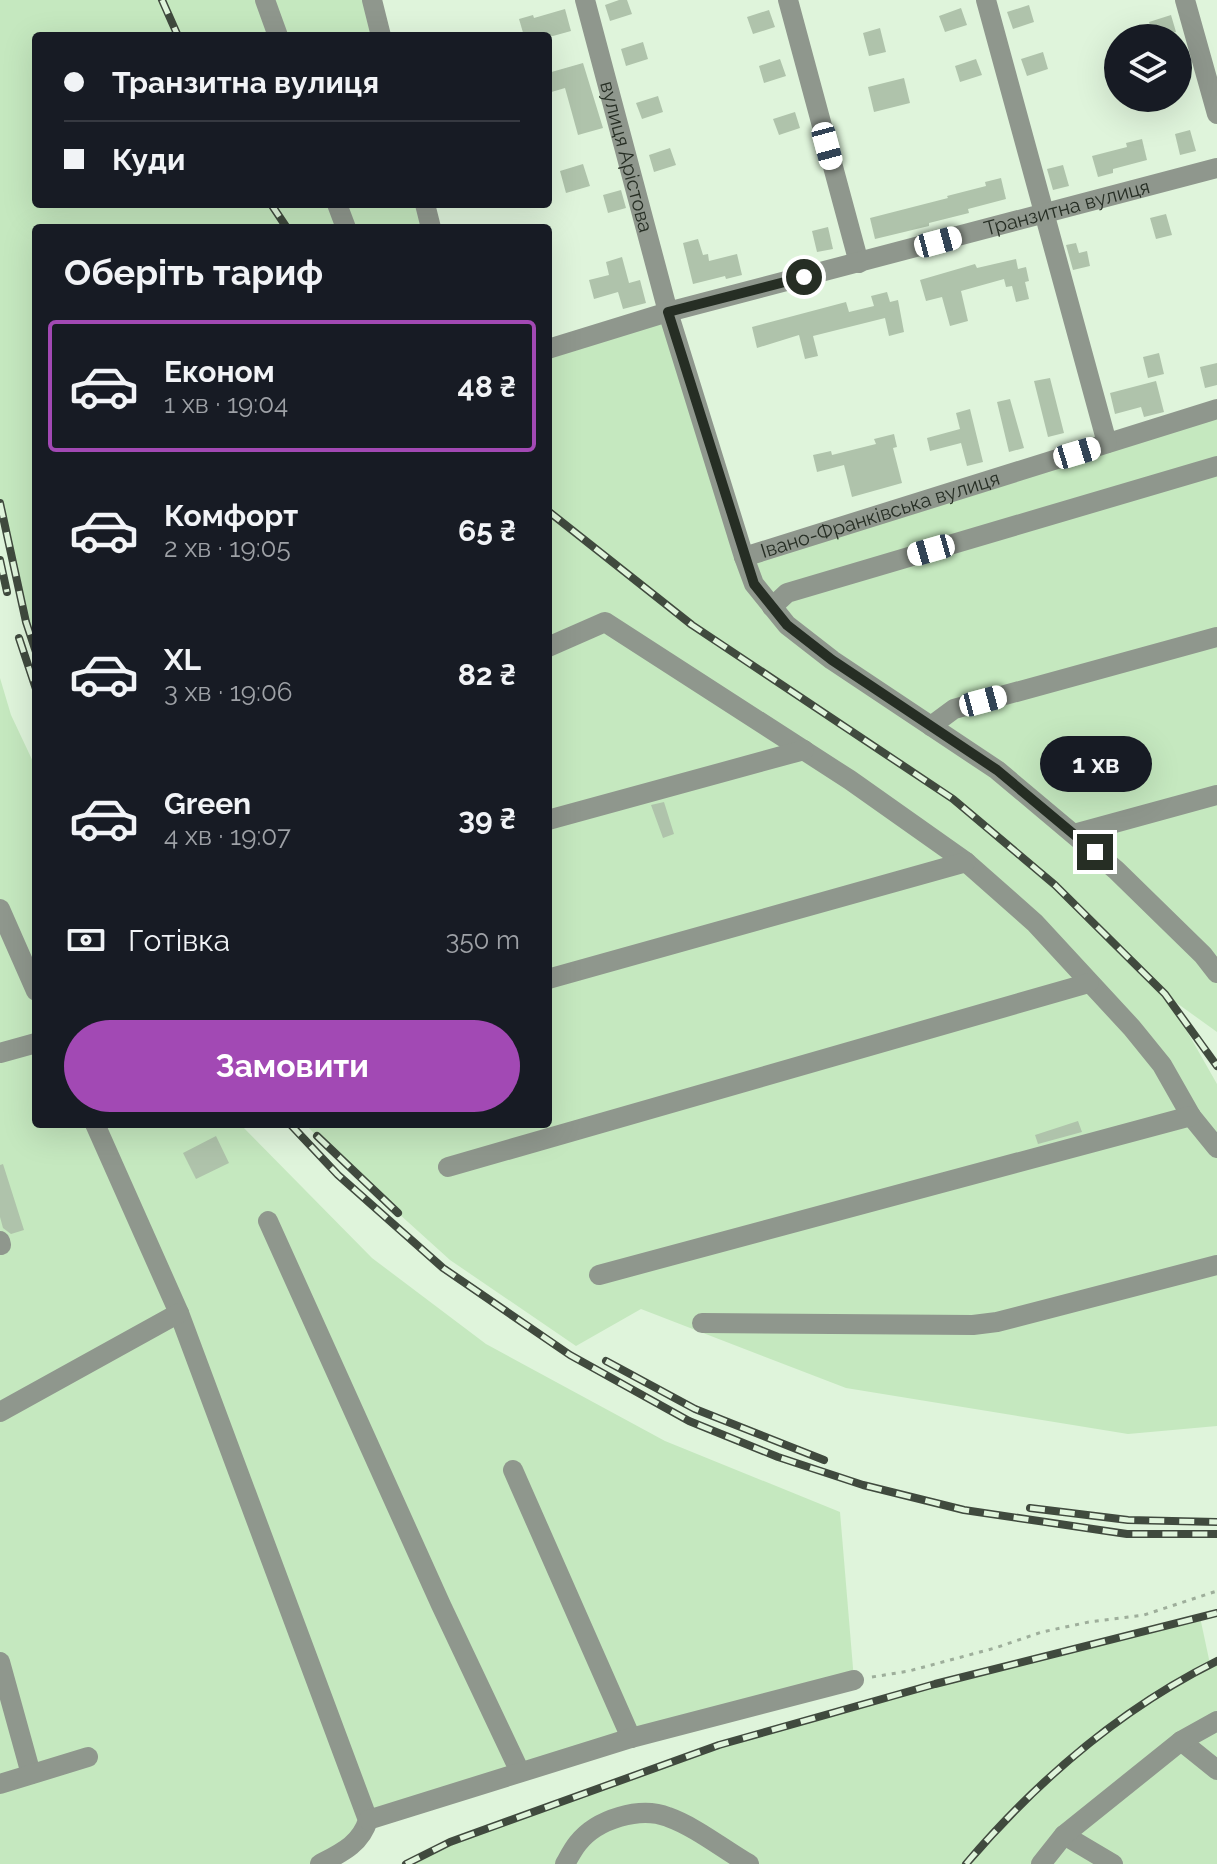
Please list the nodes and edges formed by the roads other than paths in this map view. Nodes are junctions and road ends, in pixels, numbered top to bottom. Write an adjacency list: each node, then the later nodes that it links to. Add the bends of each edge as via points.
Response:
1 (265, 0): 7 (street)
2 (372, 0): 8 (street)
3 (585, 0): 13 (street, вулиця Арістова)
4 (788, 0): 12 (street)
5 (986, 0): 11 (street)
6 (1185, 0): 9 (street)
7 (277, 32)
8 (380, 32)
9 (1217, 114)
10 (1217, 168): 11 (street, Транзитна вулиця)
11 (1045, 214): 12 (street, Транзитна вулиця); 16 (street)
12 (859, 263): 13 (street, Транзитна вулиця)
13 (668, 312): 14 (street, Транзитна вулиця); 18 (street, Івано-Франківська вулиця)
14 (552, 348)
15 (1217, 409): 16 (street, Івано-Франківська вулиця)
16 (1107, 443): 18 (street, Івано-Франківська вулиця)
17 (1217, 466): 19 (street, via 787,593)
18 (744, 557): 19 (street, via 754,584)
19 (772, 607): 22 (street, via 832,660)
20 (1217, 637): 22 (street, via 954,709)
21 (552, 645): 23 (street, via 605,622)
22 (931, 726): 26 (street, via 997,770)
23 (804, 750): 25 (street); 27 (street)
24 (1217, 795): 26 (street)
25 (552, 819)
26 (1074, 834): 29 (street)
27 (966, 862): 31 (street); 33 (street, via 1035,923)
28 (0, 909): 32 (street)
29 (1210, 953): 30 (street)
30 (1217, 973)
31 (552, 978)
32 (32, 982)
33 (1089, 983): 36 (street, via 1162,1065); 39 (street)
34 (32, 1044): 35 (street)
35 (0, 1053)
36 (1191, 1116): 38 (street); 42 (street)
37 (97, 1128): 43 (street)
38 (1217, 1148)
39 (448, 1167)
40 (268, 1221): 54 (street)
41 (1217, 1265): 44 (street, via 973,1325)
42 (599, 1275)
43 (179, 1313): 45 (street); 57 (street)
44 (702, 1323)
45 (0, 1412)
46 (513, 1470): 50 (street)
47 (0, 1662): 55 (street)
48 (854, 1680): 50 (street)
49 (1217, 1721): 51 (street)
50 (631, 1738): 54 (street)
51 (1181, 1741): 53 (street); 58 (street)
52 (88, 1757): 55 (street)
53 (1217, 1770)
54 (520, 1772): 57 (street)
55 (31, 1774): 56 (street)
56 (0, 1784)
57 (368, 1820): 60 (street, via 347,1850)
58 (1064, 1835): 62 (street); 63 (street)
59 (736, 1861): 61 (street, via 670,1817 649,1812 615,1818 594,1829)
60 (320, 1864)
61 (565, 1864)
62 (1041, 1864)
63 (1113, 1864)

